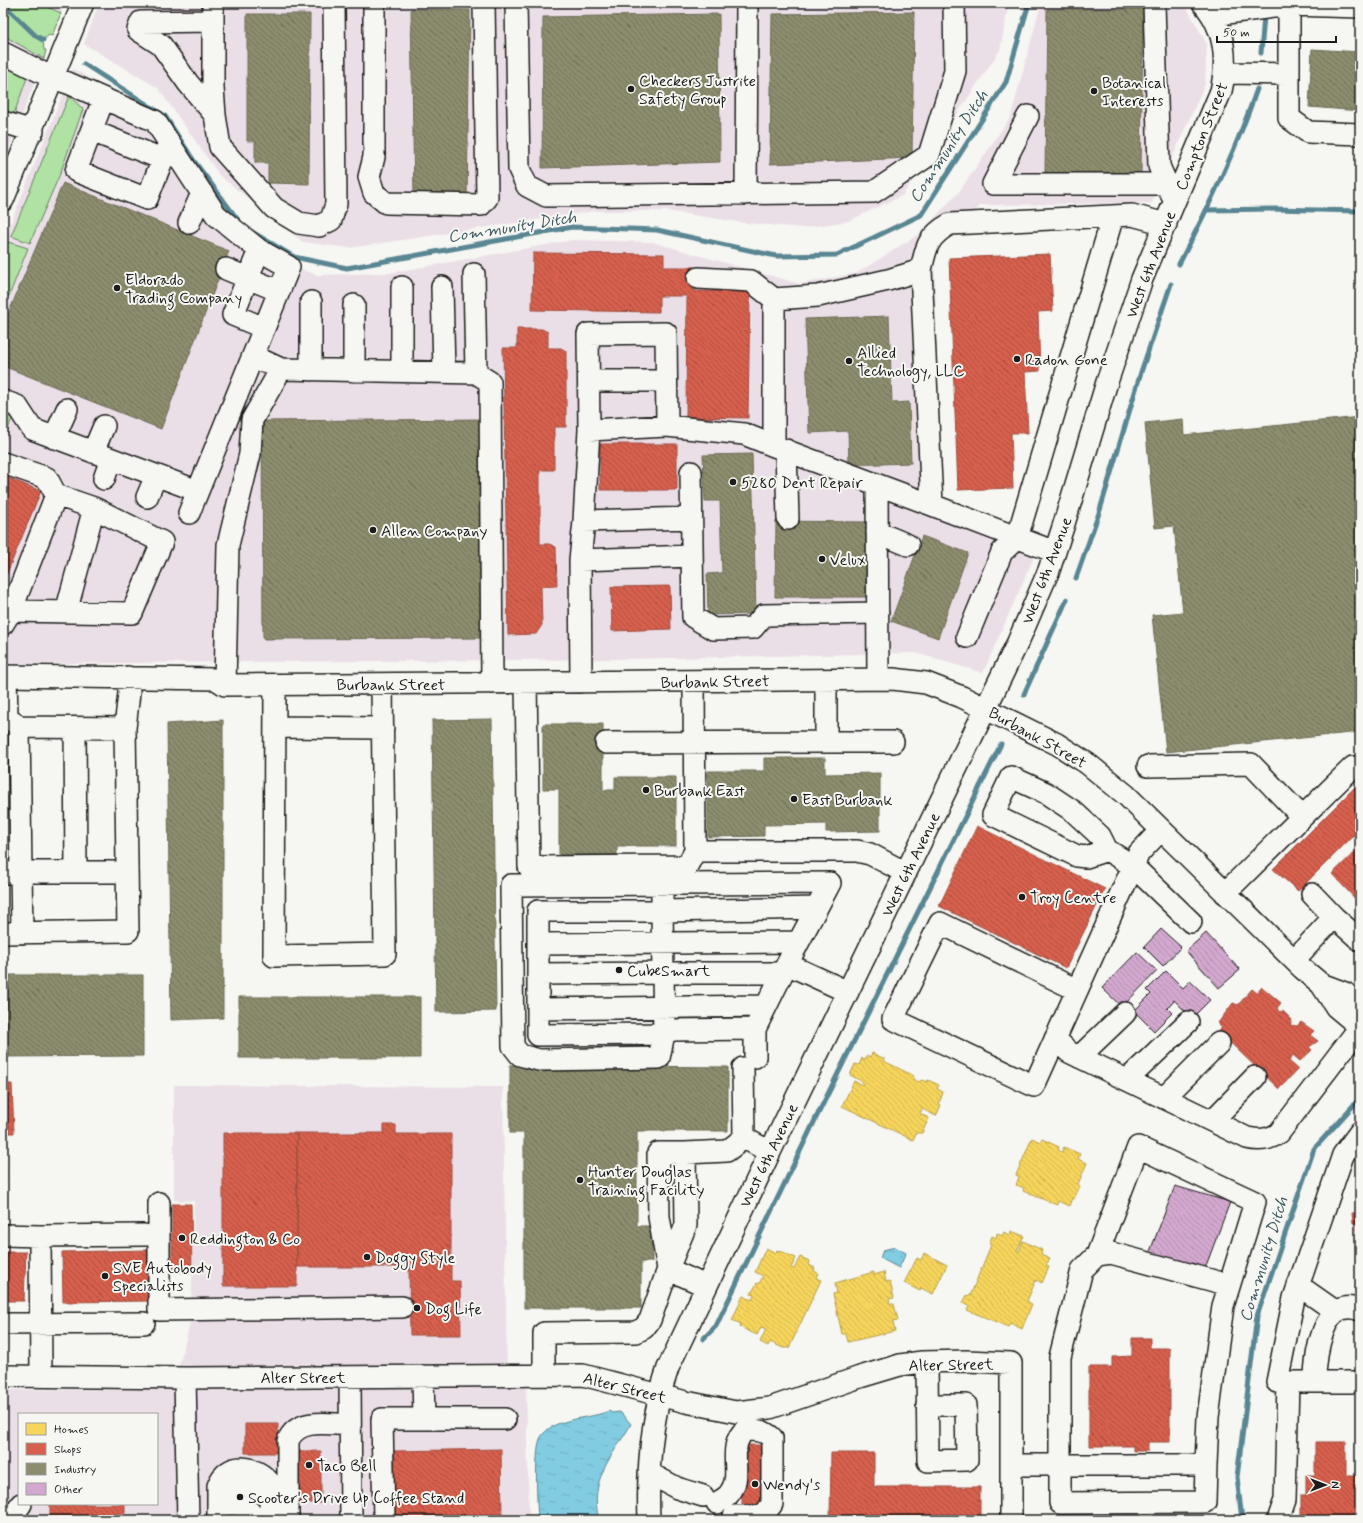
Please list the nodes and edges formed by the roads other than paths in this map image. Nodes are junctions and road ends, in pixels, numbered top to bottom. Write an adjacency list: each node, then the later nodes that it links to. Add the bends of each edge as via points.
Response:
1 (83, 3): 16 (street)
2 (334, 3): 18 (street, via 336,204 331,220 319,226 299,223 274,208 220,147)
3 (374, 3): 4 (street, via 374,157 369,178 374,193 386,203 481,205 487,198)
4 (484, 3)
5 (516, 3): 27 (street, via 519,169 527,186 546,196)
6 (747, 3): 27 (street)
7 (954, 3): 27 (street, via 956,71 929,155 874,192)
8 (1154, 3): 26 (street, via 1159,166)
9 (1289, 5): 10 (street); 11 (street); 15 (street)
10 (1360, 7)
11 (1208, 9): 14 (street, Compton Street, via 1219,30 1225,57)
12 (213, 12): 18 (street); 18 (street, via 141,22 138,30 161,45)
13 (3, 53): 16 (street)
14 (1225, 73): 15 (street); 26 (street, Compton Street, via 1221,91)
15 (1289, 74): 23 (street, via 1289,118 1308,132)
16 (53, 78): 17 (street); 21 (street)
17 (104, 100): 22 (street); 24 (street, via 155,121)
18 (215, 115)
19 (1028, 116): 26 (street, via 993,184)
20 (3, 122): 21 (street)
21 (33, 130): 28 (street)
22 (92, 131): 24 (street); 24 (street, via 76,171 147,199)
23 (1360, 134)
24 (166, 151): 25 (street)
25 (202, 193): 30 (street); 32 (street, via 216,215)
26 (1171, 193): 31 (street, West 6th Avenue)
27 (746, 194)
28 (3, 200)
29 (1113, 216): 31 (street, via 1132,216); 34 (street, via 950,224 939,230 930,240); 77 (street)
30 (189, 223)
31 (1166, 224): 79 (street, West 6th Avenue, via 1142,279 1107,382)
32 (259, 250): 36 (street); 40 (street, via 289,266)
33 (226, 269): 36 (street)
34 (921, 270): 41 (street, via 818,296); 70 (street)
35 (474, 274): 51 (street)
36 (248, 278): 40 (street); 44 (street, via 233,315)
37 (698, 278): 41 (street, via 751,281)
38 (402, 287): 49 (street)
39 (442, 287): 50 (street)
40 (279, 291): 44 (street)
41 (774, 299): 60 (street)
42 (311, 302): 47 (street)
43 (354, 304): 48 (street)
44 (264, 328): 45 (street)
45 (253, 356): 46 (street); 67 (street)
46 (282, 369): 47 (street); 95 (street, via 252,420 250,454 228,545)
47 (311, 370): 48 (street)
48 (354, 371): 49 (street)
49 (402, 372): 50 (street)
50 (444, 372): 51 (street)
51 (476, 372): 93 (street, via 490,382)
52 (666, 381): 53 (street); 53 (street, via 666,333 588,334); 57 (street)
53 (589, 382): 58 (street)
54 (3, 401): 59 (street, via 17,406 32,430)
55 (67, 410): 59 (street)
56 (104, 426): 61 (street)
57 (667, 426): 58 (street); 60 (street, via 744,434)
58 (589, 430): 75 (street)
59 (54, 438): 61 (street)
60 (780, 448): 66 (street); 74 (street)
61 (102, 456): 64 (street); 65 (street)
62 (3, 463): 68 (street, via 47,478)
63 (691, 472): 73 (street)
64 (156, 476): 67 (street); 69 (street)
65 (104, 479)
66 (877, 485): 70 (street); 76 (street)
67 (198, 491): 72 (street)
68 (56, 495): 71 (street); 84 (street)
69 (147, 497)
70 (932, 505): 77 (street)
71 (94, 508): 82 (street); 82 (street, via 162,542 132,613)
72 (189, 513)
73 (691, 518): 75 (street); 80 (street)
74 (788, 518)
75 (584, 521): 81 (street)
76 (878, 532): 78 (street); 83 (street)
77 (1017, 538): 79 (street); 85 (street, via 1002,552)
78 (908, 545)
79 (1055, 552): 97 (street, West 6th Avenue, via 1018,642)
80 (692, 556): 81 (street); 83 (street, via 693,616 713,629 753,628 764,615)
81 (580, 560): 92 (street)
82 (66, 612): 84 (street)
83 (878, 613): 88 (street)
84 (7, 617)
85 (967, 637)
86 (5, 676): 87 (street, Burbank Street); 98 (street)
87 (128, 677): 95 (street, Burbank Street, via 216,679); 101 (street)
88 (878, 679): 89 (street, Burbank Street); 97 (street, Burbank Street, via 926,683)
89 (826, 680): 90 (street, Burbank Street); 103 (street)
90 (694, 681): 92 (street, Burbank Street); 106 (street)
91 (526, 682): 92 (street, Burbank Street); 93 (street, Burbank Street); 112 (street, via 529,866 687,866)
92 (581, 682)
93 (492, 683): 94 (street, Burbank Street)
94 (382, 684): 96 (street, Burbank Street); 102 (street)
95 (225, 685): 96 (street, Burbank Street)
96 (275, 685): 99 (street)
97 (986, 708): 110 (street, Burbank Street, via 1057,744 1088,764 1126,795); 117 (street, West 6th Avenue)
98 (10, 720): 100 (street); 114 (street)
99 (275, 727): 102 (street); 102 (street, via 274,956 385,954)
100 (75, 728): 101 (street); 115 (street)
101 (125, 728): 116 (street)
102 (382, 728)
103 (826, 742): 104 (street); 106 (street)
104 (893, 742)
105 (606, 743): 106 (street)
106 (694, 743): 112 (street)
107 (1148, 766): 109 (street, via 1251,764)
108 (1353, 768): 109 (street)
109 (1302, 818): 119 (street)
110 (1161, 830): 113 (street, via 1139,853); 119 (street, Burbank Street)
111 (1107, 850): 111 (street, via 1100,836 1073,811 1046,793 1011,777 993,815 1078,856 1086,857); 113 (street)
112 (695, 851): 117 (street, via 856,851 870,854)
113 (1133, 866): 124 (street); 135 (street)
114 (12, 872): 115 (street); 125 (street)
115 (76, 872): 116 (street)
116 (127, 872): 125 (street, via 128,932)
117 (906, 873): 136 (street, West 6th Avenue)
118 (661, 884): 121 (street, via 830,883); 122 (street); 150 (street, via 511,885 513,1046 520,1055)
119 (1225, 893): 130 (street, Burbank Street)
120 (1312, 894): 123 (street)
121 (816, 908): 122 (street); 127 (street)
122 (662, 911): 128 (street, via 538,911); 129 (street)
123 (1334, 917): 126 (street); 130 (street)
124 (1191, 922)
125 (13, 933)
126 (1360, 940)
127 (798, 942): 129 (street); 131 (street)
128 (538, 944): 129 (street); 133 (street)
129 (663, 944): 132 (street)
130 (1294, 960): 134 (street, Burbank Street)
131 (784, 968): 132 (street); 136 (street); 138 (street)
132 (663, 973): 133 (street); 139 (street)
133 (538, 974): 140 (street)
134 (1321, 984): 137 (street, Burbank Street, via 1345,993); 143 (street, Burbank Street, via 1336,1007)
135 (1078, 990): 147 (street); 147 (street, via 940,923 893,1019 1034,1086)
136 (848, 992): 157 (street, West 6th Avenue)
137 (1360, 1004)
138 (766, 1006): 139 (street); 144 (street)
139 (664, 1008): 140 (street); 145 (street)
140 (538, 1009): 146 (street)
141 (1125, 1012): 149 (street)
142 (1188, 1022): 152 (street)
143 (1360, 1027): 154 (street, via 1279,1133 1272,1138 1254,1140)
144 (755, 1030): 145 (street, via 672,1030); 156 (street, via 749,1063)
145 (664, 1034): 146 (street); 150 (street, via 659,1058)
146 (538, 1035): 150 (street)
147 (1055, 1039): 149 (street)
148 (1219, 1043): 153 (street)
149 (1079, 1057): 152 (street)
150 (539, 1060)
151 (1255, 1078): 154 (street)
152 (1127, 1080): 153 (street)
153 (1164, 1098): 154 (street)
154 (1212, 1121)
155 (1360, 1132): 166 (street, via 1343,1156)
156 (744, 1138): 157 (street); 158 (street, via 727,1151)
157 (770, 1152): 167 (street, West 6th Avenue)
158 (685, 1153): 164 (street, via 686,1225); 164 (street, via 658,1153 659,1217)
159 (159, 1204): 168 (street, via 159,1310)
160 (3, 1235): 162 (street)
161 (145, 1235): 162 (street)
162 (40, 1236): 173 (street)
163 (1097, 1255): 165 (street, via 1111,1253); 165 (street, via 1138,1147 1255,1202); 190 (street, via 1082,1270 1060,1357)
164 (668, 1269): 167 (street); 175 (street, via 650,1320 640,1330 544,1332)
165 (1229, 1285): 191 (street, via 1223,1306 1211,1387)
166 (1298, 1285): 170 (street); 181 (street, via 1277,1382)
167 (706, 1286): 184 (street, West 6th Avenue, via 668,1368)
168 (402, 1307)
169 (1360, 1310): 170 (street, via 1345,1307)
170 (1335, 1311): 182 (street, via 1328,1319 1315,1364)
171 (144, 1323): 173 (street)
172 (3, 1324): 173 (street)
173 (41, 1324): 177 (street)
174 (927, 1362): 184 (street, Alter Street, via 882,1370 793,1401 749,1411 736,1412); 185 (street); 189 (street, Alter Street, via 1011,1363)
175 (544, 1375): 178 (street, Alter Street); 184 (street, Alter Street, via 583,1375)
176 (3, 1376): 177 (street, Alter Street)
177 (41, 1376): 180 (street, Alter Street)
178 (423, 1376): 179 (street, Alter Street); 186 (street)
179 (350, 1377): 180 (street, Alter Street); 188 (street)
180 (186, 1378): 196 (street)
181 (1288, 1382): 182 (street); 202 (street, via 1285,1500)
182 (1315, 1382): 183 (street)
183 (1360, 1382)
184 (658, 1396): 192 (street, West 6th Avenue, via 653,1421)
185 (927, 1405)
186 (424, 1419): 187 (street); 199 (street, via 382,1419)
187 (505, 1419)
188 (350, 1425): 195 (street, via 312,1424 291,1434 288,1441); 198 (street)
189 (1011, 1465): 190 (street); 201 (street, Alter Street)
190 (1059, 1465): 191 (street); 191 (street, via 1060,1503 1204,1502)
191 (1206, 1465)
192 (649, 1473): 194 (street, via 677,1488 710,1499 728,1496 735,1481 736,1443 739,1435 745,1430 767,1433 772,1438 772,1504 763,1516); 200 (street, West 6th Avenue)
193 (218, 1504): 195 (street, via 227,1485 253,1485 264,1492); 197 (street, via 244,1506 250,1512)
194 (734, 1516)
195 (283, 1519)
196 (188, 1520)
197 (250, 1520)
198 (351, 1520)
199 (384, 1520)
200 (649, 1520)
201 (1011, 1520)
202 (1278, 1520)

